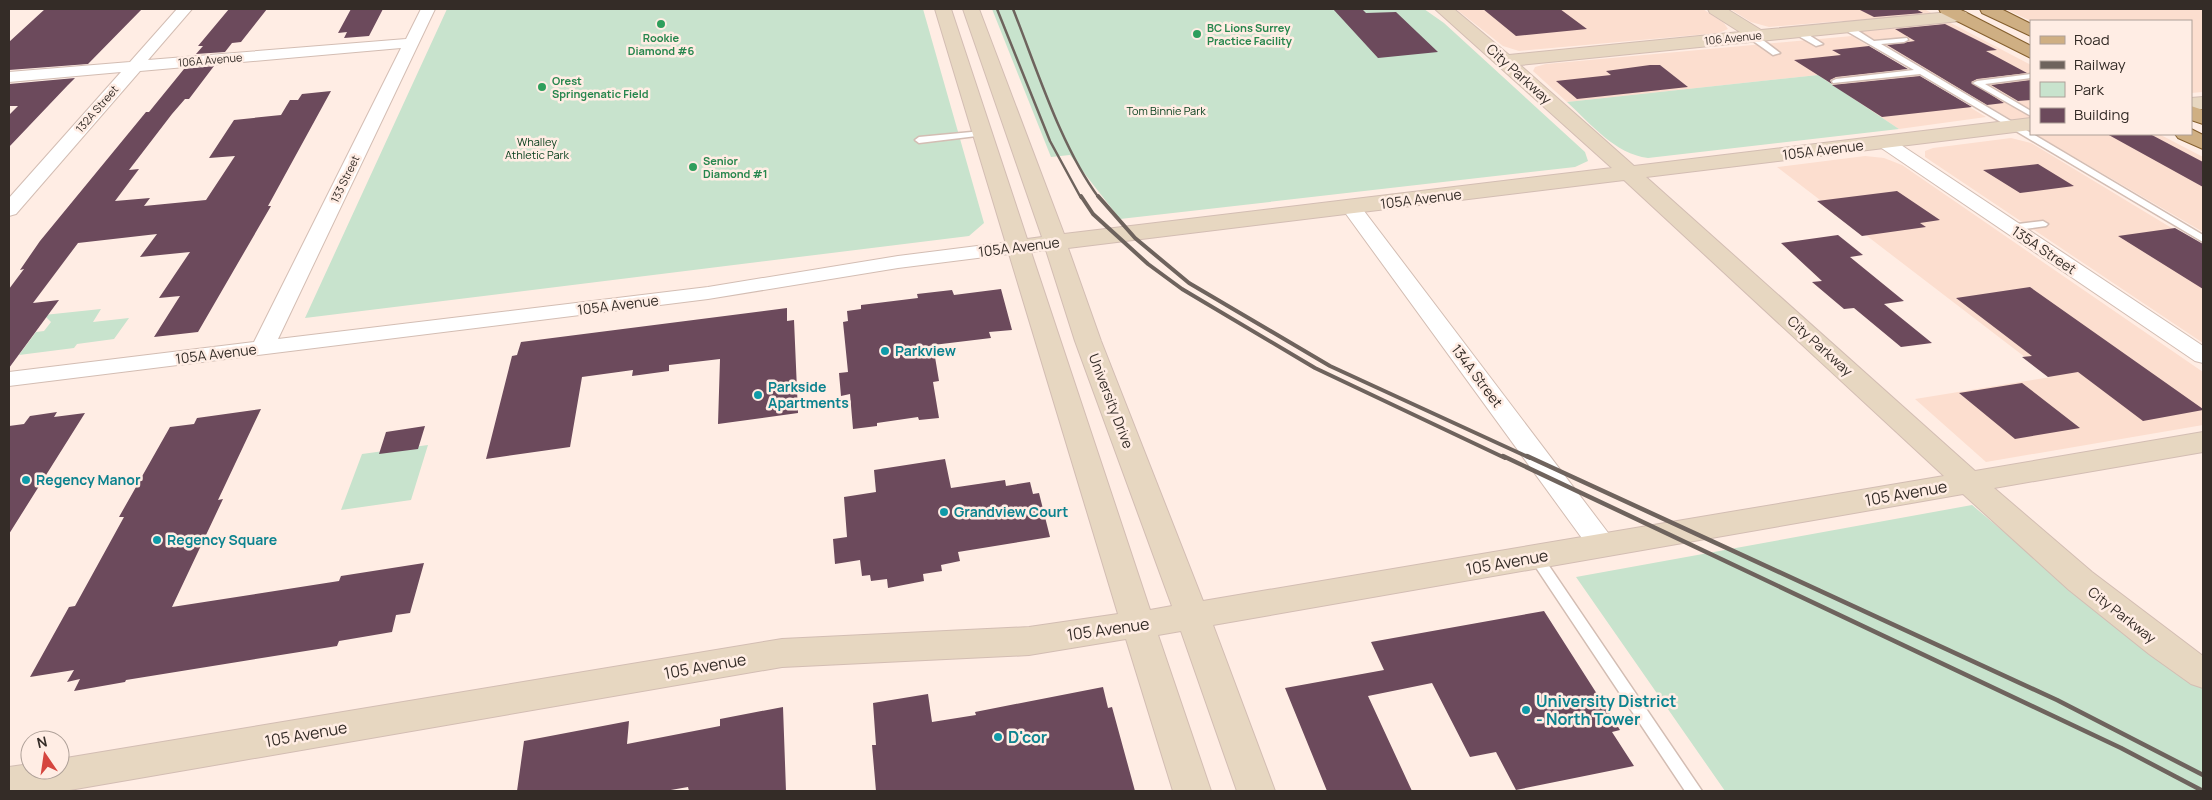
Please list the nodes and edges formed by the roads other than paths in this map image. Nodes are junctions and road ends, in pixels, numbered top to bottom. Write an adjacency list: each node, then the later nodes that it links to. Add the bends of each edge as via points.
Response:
1 (186, 9): 20 (street, 132A Street)
2 (428, 9): 14 (street, 133 Street)
3 (943, 9): 27 (street)
4 (971, 9): 39 (street, University Drive)
5 (1443, 9): 19 (street, City Parkway)
6 (1716, 9): 12 (street)
7 (1987, 9): 10 (main road)
8 (1954, 12): 9 (street, 106 Avenue); 18 (main road)
9 (1846, 27): 11 (street, 106 Avenue); 15 (lane)
10 (2030, 30)
11 (1798, 32): 12 (street, 106 Avenue); 16 (lane)
12 (1755, 36): 17 (lane); 19 (street, 106 Avenue)
13 (1904, 40): 15 (lane)
14 (411, 43): 20 (street, 106A Avenue); 41 (street, 133 Street)
15 (1873, 43): 21 (lane)
16 (1818, 44)
17 (1776, 52)
18 (2030, 52)
19 (1505, 61): 33 (street, City Parkway)
20 (135, 66): 23 (street, 106A Avenue); 35 (street, 132A Street)
21 (1921, 72): 24 (lane); 26 (lane)
22 (2030, 76): 25 (lane, via 1977,83)
23 (9, 77)
24 (1836, 81)
25 (2030, 113)
26 (2021, 125): 31 (street, 105A Avenue)
27 (982, 133): 30 (lane); 40 (street)
28 (2037, 135): 38 (lane)
29 (2187, 135): 32 (main road)
30 (919, 140)
31 (1886, 143): 33 (street, 105A Avenue); 37 (street, 135A Street)
32 (2203, 144)
33 (1630, 173): 34 (street, 105A Avenue); 45 (street, City Parkway)
34 (1351, 207): 39 (street, 105A Avenue); 46 (street, 134A Street)
35 (9, 210)
36 (2043, 224): 37 (lane)
37 (2010, 228): 42 (street, 135A Street)
38 (2203, 239)
39 (1055, 242): 40 (street, 105A Avenue); 48 (street, University Drive, via 1088,341)
40 (1018, 247): 41 (street, 105A Avenue, via 898,262 708,293); 49 (street)
41 (262, 349): 43 (street, 105A Avenue)
42 (2203, 356)
43 (9, 379)
44 (2203, 442): 45 (street, 105 Avenue)
45 (1970, 482): 46 (street, 105 Avenue); 50 (street, City Parkway, via 2120,616)
46 (1602, 546): 47 (street, 105 Avenue)
47 (1536, 557): 48 (street, 105 Avenue); 54 (lane)
48 (1191, 616): 49 (street, 105 Avenue); 53 (street, University Drive)
49 (1138, 625): 51 (street, 105 Avenue, via 1029,641 782,653); 52 (street)
50 (2203, 674)
51 (9, 784)
52 (1192, 791)
53 (1256, 791)
54 (1694, 791)

